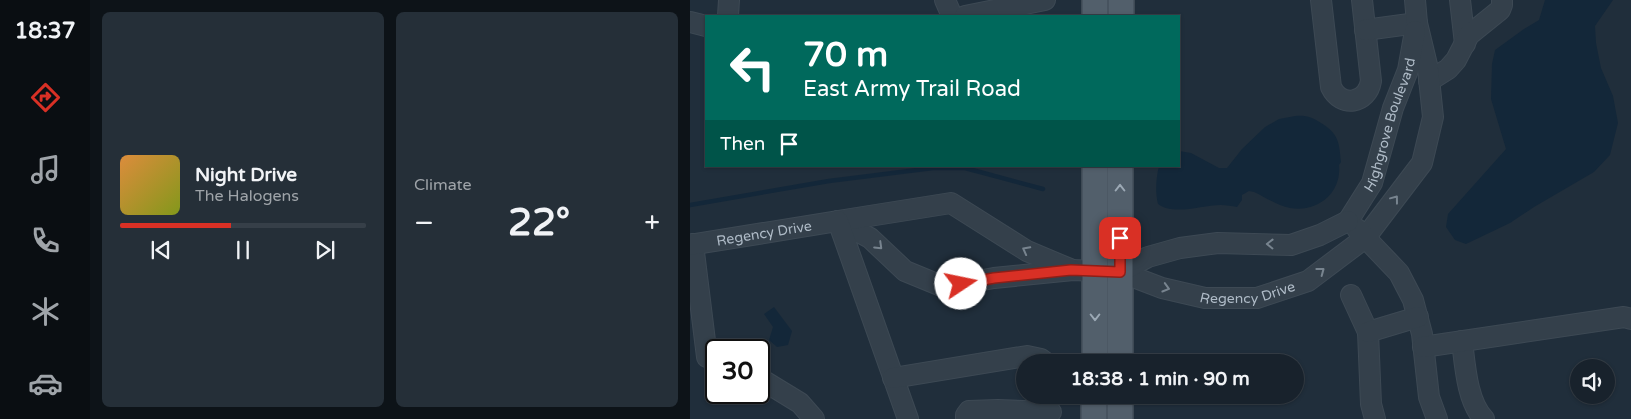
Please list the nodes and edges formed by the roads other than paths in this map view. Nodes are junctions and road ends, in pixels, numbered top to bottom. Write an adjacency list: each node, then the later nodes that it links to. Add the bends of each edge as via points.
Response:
1 (729, 0): 12 (street)
2 (945, 0): 13 (street)
3 (1045, 0): 11 (street)
4 (1095, 0): 14 (main road)
5 (1121, 0): 15 (main road)
6 (1321, 0): 19 (street, via 1331,87 1344,100 1357,100 1370,87)
7 (1362, 0): 19 (street)
8 (1415, 0): 17 (street, Highgrove Boulevard)
9 (1460, 0): 20 (street)
10 (1504, 2): 20 (street, via 1500,10 1469,35)
11 (972, 10)
12 (728, 15)
13 (952, 15)
14 (1095, 15)
15 (1121, 15)
16 (690, 22): 18 (street)
17 (1416, 24): 19 (street); 21 (street, Highgrove Boulevard); 25 (street, Highgrove Boulevard, via 1408,70 1393,108 1372,183)
18 (705, 26)
19 (1366, 30)
20 (1465, 44): 21 (street, via 1448,69)
21 (1430, 81): 26 (street, Highgrove Boulevard, one-way to 21, via 1422,163 1433,118)
22 (1095, 167): 29 (main road)
23 (1120, 167): 30 (main road, one-way to 23)
24 (838, 221): 27 (street, Regency Drive); 28 (street, Regency Drive, one-way to 24, via 1027,251 950,203); 28 (street, Regency Drive, one-way to 28, via 870,238 905,271 944,287); 41 (street)
25 (1348, 221): 26 (street); 30 (street, one-way to 30, via 1291,245 1218,242 1148,257)
26 (1365, 238): 30 (street, Regency Drive, one-way to 26, via 1162,288 1205,298 1258,298 1308,281); 32 (street, via 1399,273)
27 (691, 244): 40 (street)
28 (1071, 270): 29 (street, Regency Drive)
29 (1095, 271): 30 (street, Regency Drive); 37 (main road, one-way to 37)
30 (1120, 272): 38 (main road)
31 (1351, 295): 34 (street)
32 (1418, 317): 34 (street); 36 (street)
33 (1631, 319): 35 (street, via 1624,317)
34 (1368, 332): 51 (street)
35 (1462, 342): 36 (street); 53 (street, via 1468,387)
36 (1423, 347): 52 (street, via 1429,398)
37 (1095, 354)
38 (1120, 354)
39 (1016, 358): 41 (street)
40 (704, 359)
41 (893, 378): 47 (street)
42 (770, 384): 46 (street, via 800,402)
43 (1094, 404): 49 (main road)
44 (1120, 404): 50 (main road)
45 (1051, 409): 48 (street, via 969,411)
46 (814, 419)
47 (908, 419)
48 (966, 419)
49 (1094, 419)
50 (1120, 419)
51 (1375, 419)
52 (1437, 419)
53 (1484, 419)

